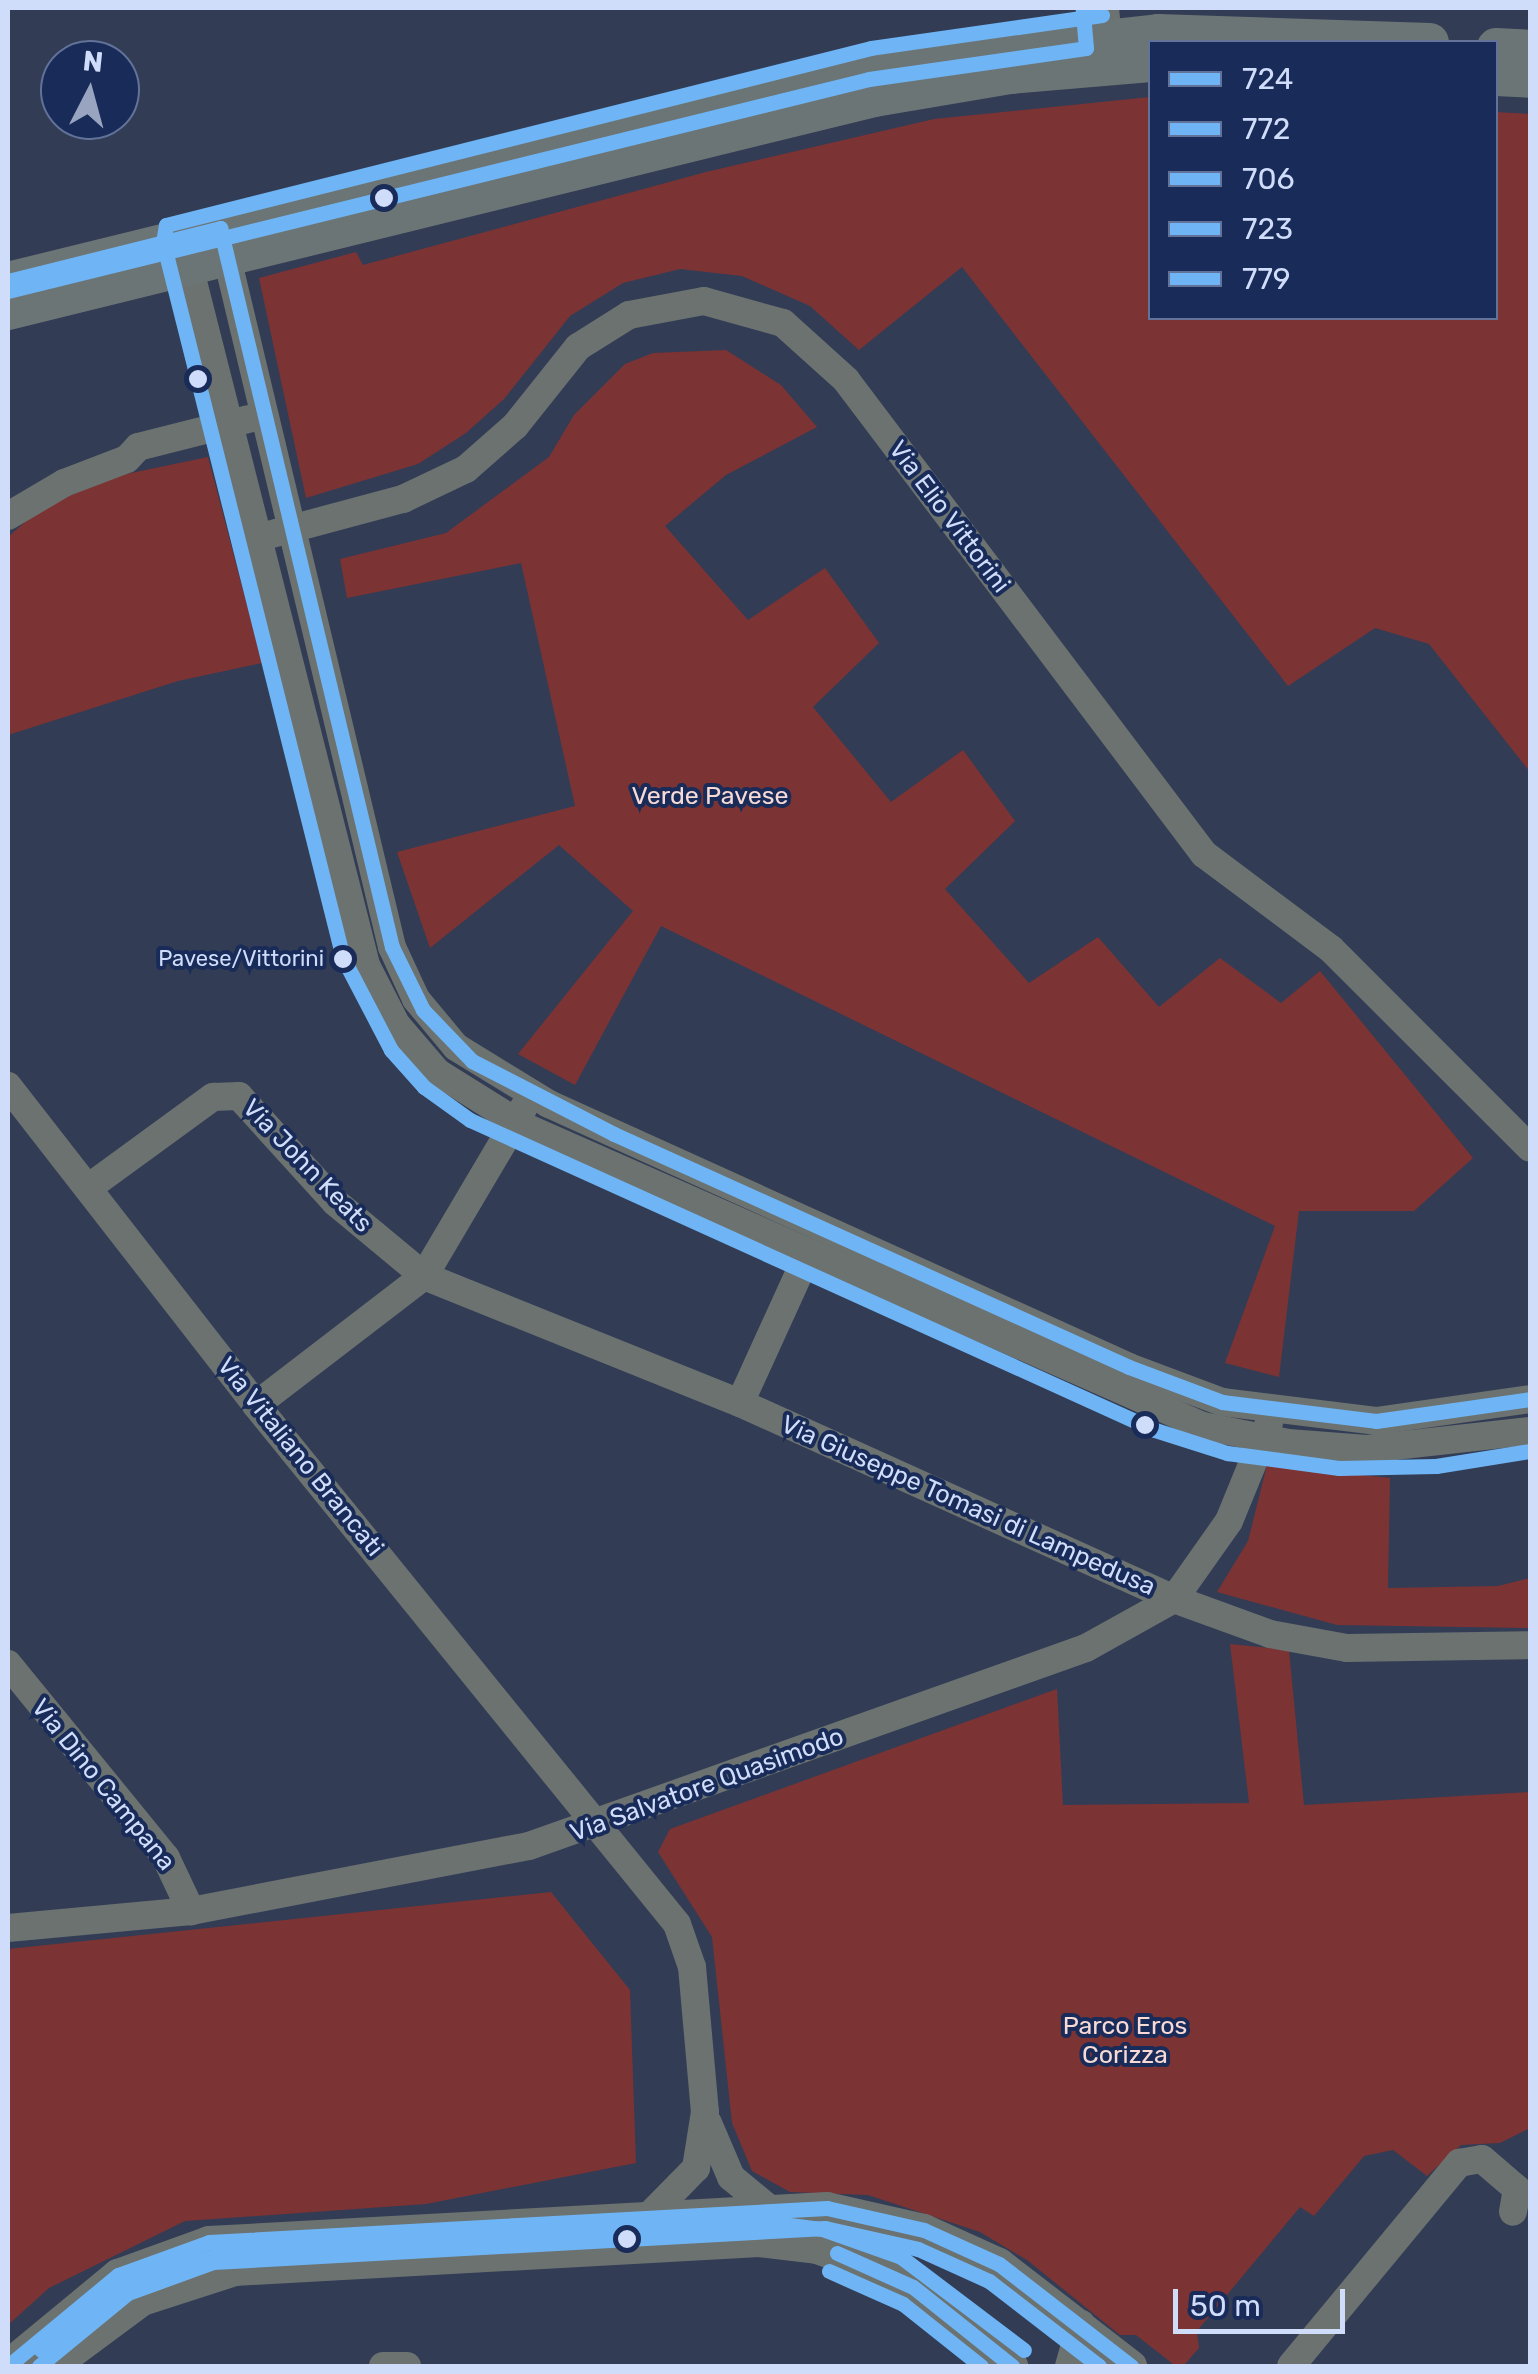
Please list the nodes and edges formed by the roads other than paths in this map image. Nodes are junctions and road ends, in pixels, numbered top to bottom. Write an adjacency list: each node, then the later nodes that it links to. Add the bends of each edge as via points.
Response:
1 (1105, 36): 2 (main road, via 1266,32); 5 (main road); 8 (main road, via 874,98)
2 (1397, 40)
3 (1498, 47): 4 (main road)
4 (1530, 49)
5 (1148, 62)
6 (1498, 77): 7 (main road)
7 (1530, 79)
8 (224, 244): 9 (main road); 12 (street)
9 (186, 253): 10 (main road); 11 (main road); 13 (street)
10 (8, 281)
11 (8, 311)
12 (265, 415): 13 (street); 15 (street)
13 (230, 424): 14 (street, via 138,448); 16 (street)
14 (8, 516)
15 (290, 530): 16 (street, Via Elio Vittorini); 18 (street, via 400,968 423,1010 456,1047); 20 (street, Via Elio Vittorini, via 404,499 466,469 515,426 578,347 630,315 704,301 784,323 846,380 1204,854 1331,949)
16 (259, 538): 19 (street, via 374,984 396,1024 437,1072)
17 (8, 1086): 21 (street, Via Vitaliano Brancati)
18 (530, 1095): 19 (street); 23 (street)
19 (516, 1122): 22 (street); 24 (street)
20 (1530, 1148)
21 (88, 1188): 24 (street, Via John Keats, via 212,1097 239,1096 336,1202); 28 (street, Via Vitaliano Brancati)
22 (808, 1254): 25 (street); 27 (street)
23 (882, 1254): 25 (street); 29 (street)
24 (424, 1276): 27 (street, Via Giuseppe Tomasi di Lampedusa); 28 (street)
25 (870, 1282): 29 (street, via 1163,1412)
26 (1530, 1400): 29 (street, via 1417,1420)
27 (740, 1403): 31 (street, Via Giuseppe Tomasi di Lampedusa)
28 (256, 1405): 34 (street, Via Vitaliano Brancati)
29 (1268, 1426): 30 (street, via 1400,1448); 31 (street, Via Salvatore Quasimodo, via 1221,1534)
30 (1530, 1431)
31 (1174, 1599): 32 (street, Via Giuseppe Tomasi di Lampedusa, via 1270,1634 1347,1648); 34 (street, Via Salvatore Quasimodo, via 1086,1648)
32 (1530, 1645)
33 (8, 1664): 35 (street, Via Dino Campana, via 166,1858)
34 (598, 1823): 35 (street, Via Salvatore Quasimodo, via 446,1866); 37 (street, Via Vitaliano Brancati, via 668,1910 687,1946)
35 (191, 1911): 36 (street, Via Salvatore Quasimodo)
36 (8, 1928)
37 (705, 2112): 38 (street, via 731,2177); 40 (street, via 696,2168)
38 (772, 2211): 40 (street); 41 (street, via 840,2208 924,2230 999,2264)
39 (1513, 2212): 49 (street, via 1519,2192 1477,2158 1459,2163)
40 (650, 2216): 42 (street, via 260,2235 190,2246 106,2282)
41 (1082, 2324): 47 (street); 48 (street)
42 (8, 2366)
43 (53, 2366): 46 (street, via 142,2300 235,2270 759,2241 817,2248 892,2275)
44 (383, 2366): 45 (street)
45 (407, 2366)
46 (1012, 2366)
47 (1069, 2366)
48 (1131, 2366)
49 (1291, 2366)

